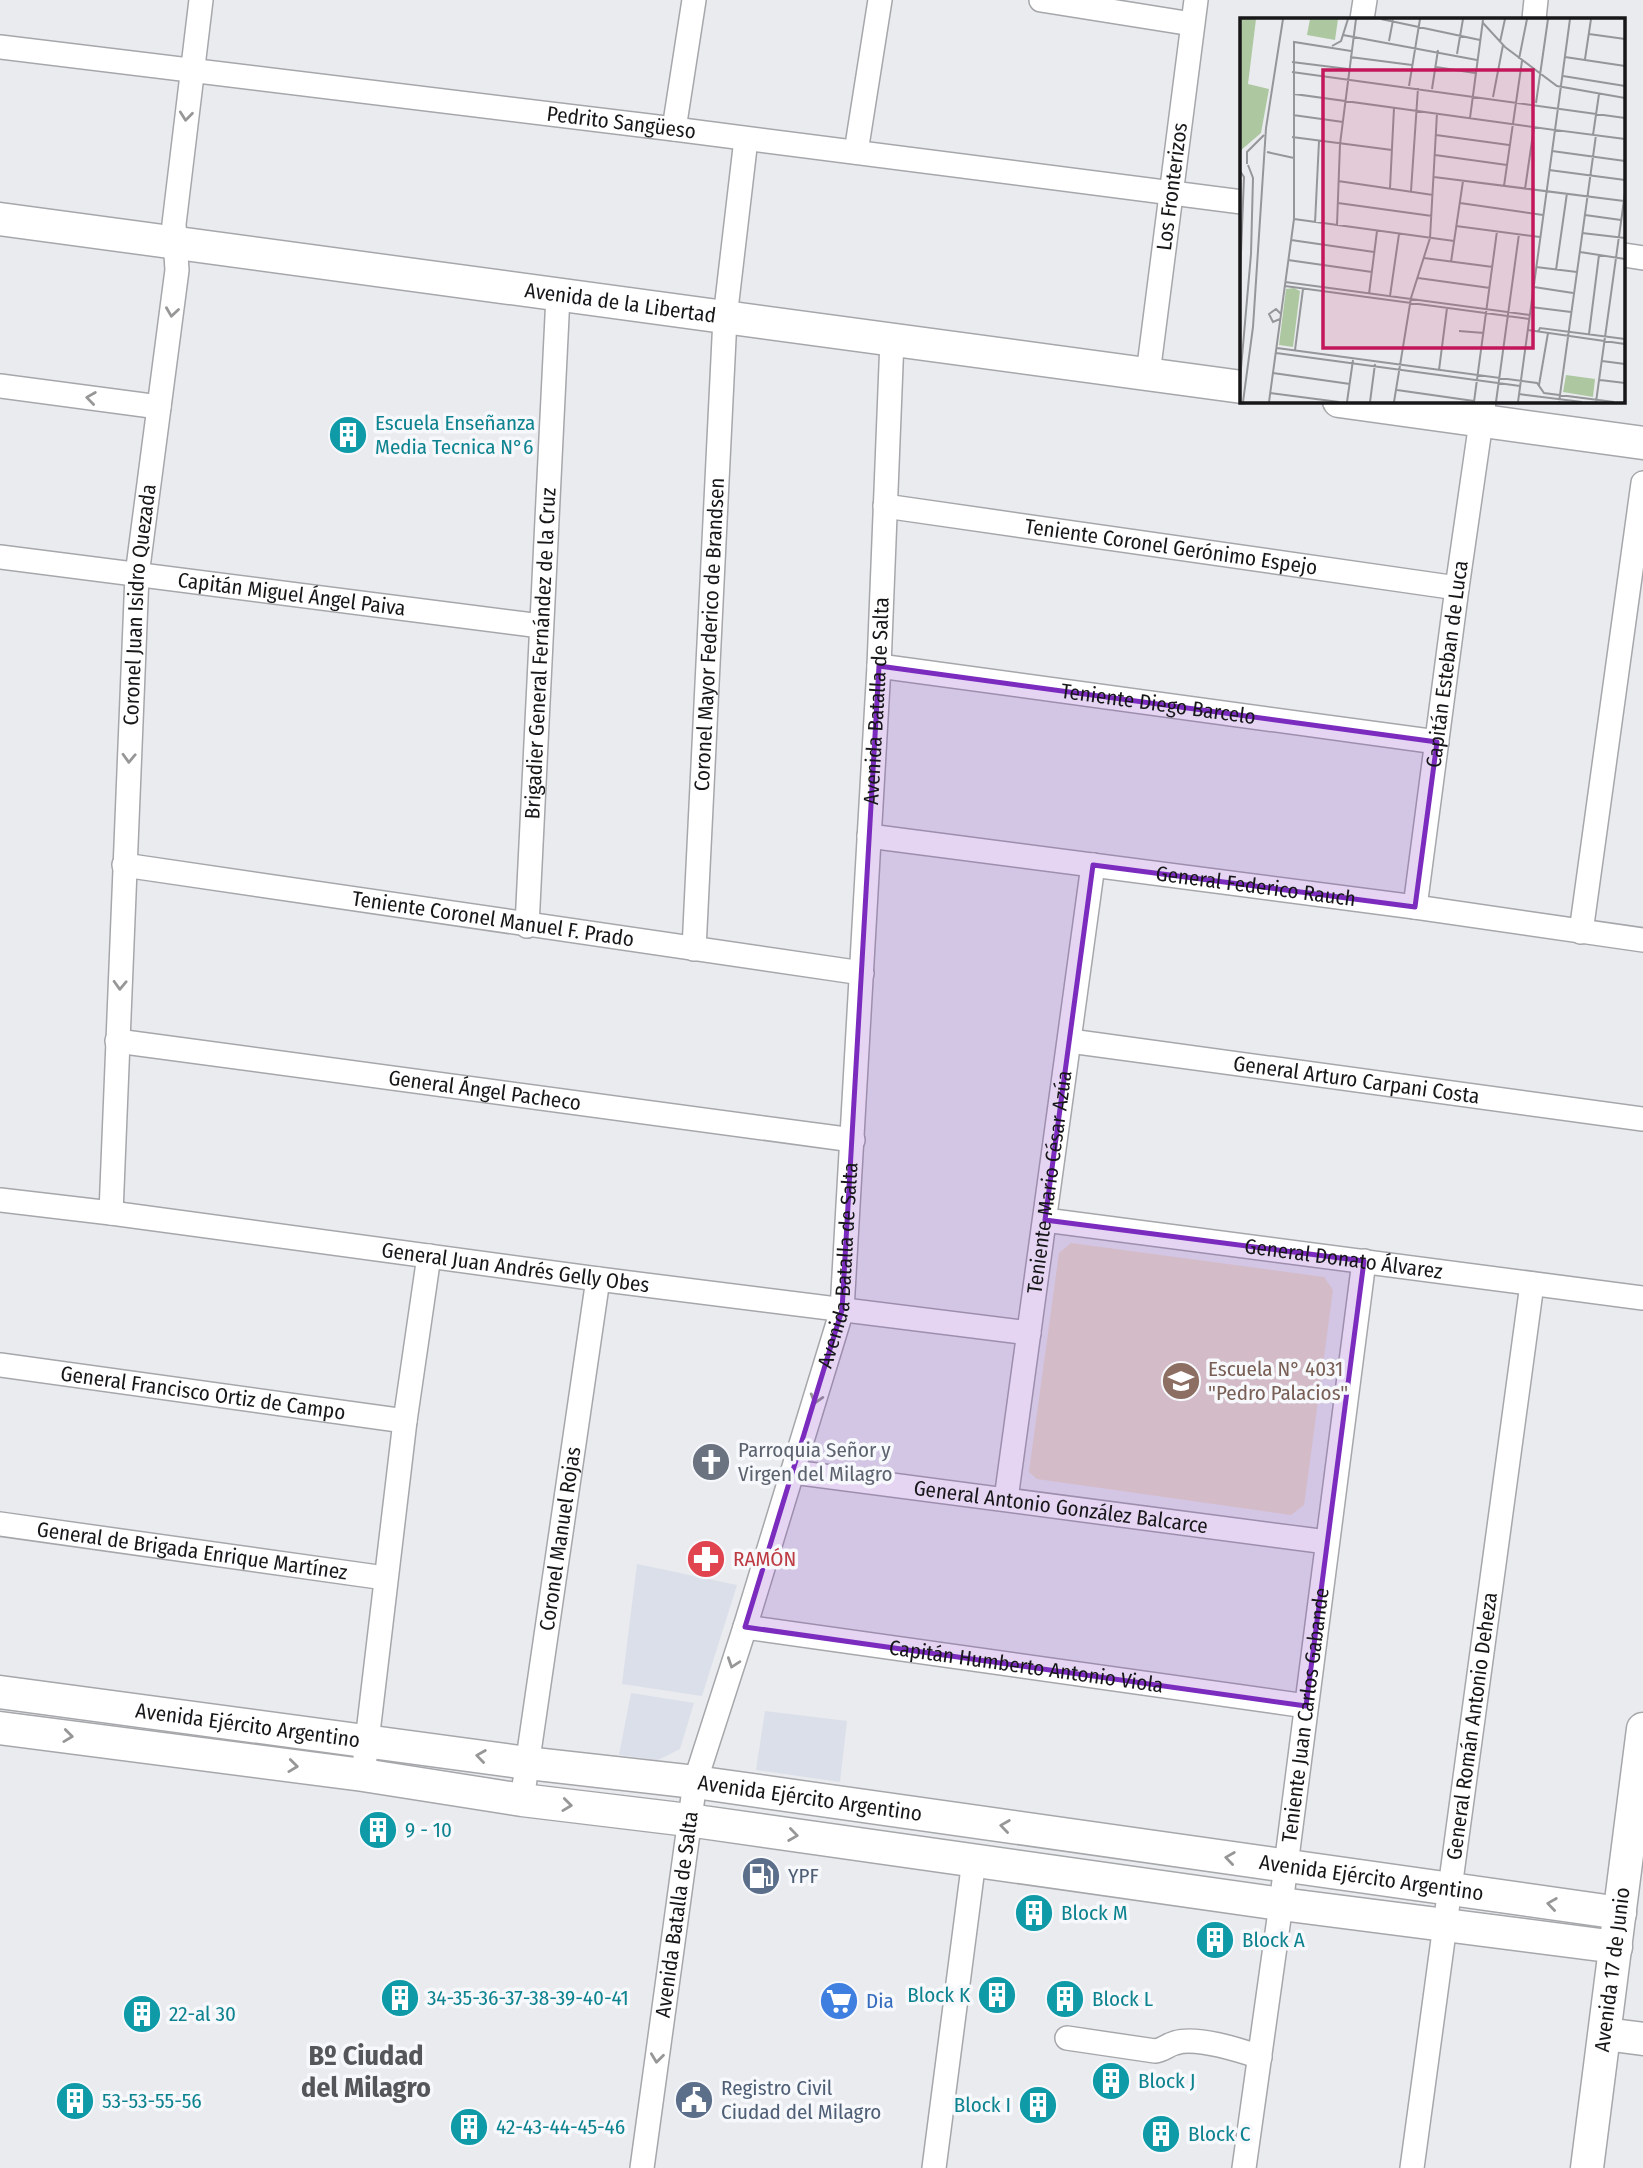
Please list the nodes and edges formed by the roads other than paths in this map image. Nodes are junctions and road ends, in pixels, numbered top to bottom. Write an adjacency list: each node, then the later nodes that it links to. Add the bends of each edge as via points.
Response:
1 (201, 0): 12 (street, Coronel Juan Isidro Quezada)
2 (694, 0): 13 (street)
3 (880, 0): 15 (street)
4 (1041, 0): 10 (street)
5 (1196, 0): 10 (street, Los Fronterizos)
6 (1365, 0): 8 (street)
7 (1536, 0): 9 (street)
8 (1362, 18)
9 (1534, 18)
10 (1192, 24): 16 (street, Los Fronterizos)
11 (0, 47): 12 (street, Pedrito Sangüeso)
12 (191, 71): 13 (street, Pedrito Sangüeso); 19 (street, Coronel Juan Isidro Quezada, one-way to 19, via 174,224)
13 (674, 129): 14 (street, Pedrito Sangüeso)
14 (746, 139): 15 (street, Pedrito Sangüeso); 21 (street, Coronel Mayor Federico de Brandsen)
15 (856, 152): 16 (street, Pedrito Sangüeso)
16 (1171, 192): 17 (street, Pedrito Sangüeso); 23 (street, Los Fronterizos)
17 (1240, 202)
18 (0, 219): 19 (street, Avenida de la Libertad)
19 (176, 244): 20 (street, Avenida de la Libertad); 27 (street, Coronel Juan Isidro Quezada, one-way to 27, via 177,270)
20 (558, 296): 21 (street, Avenida de la Libertad); 35 (street, Brigadier General Fernández de la Cruz)
21 (725, 318): 22 (street, Avenida de la Libertad); 45 (street, Coronel Mayor Federico de Brandsen)
22 (892, 340): 23 (street, Avenida de la Libertad); 31 (street, Avenida Batalla de Salta)
23 (1148, 374): 25 (street, Avenida de la Libertad)
24 (0, 386): 27 (street, one-way to 24)
25 (1240, 387)
26 (1353, 402): 28 (street)
27 (159, 407): 33 (street, Coronel Juan Isidro Quezada)
28 (1483, 411): 29 (street); 34 (street, Capitán Esteban de Luca)
29 (1643, 443)
30 (1643, 483): 43 (street)
31 (885, 506): 34 (street, Teniente Coronel Gerónimo Espejo); 36 (street, Avenida Batalla de Salta)
32 (0, 556): 33 (street, Capitán Miguel Ángel Paiva)
33 (137, 575): 35 (street, Capitán Miguel Ángel Paiva); 39 (street, Coronel Juan Isidro Quezada, one-way to 39)
34 (1457, 588): 37 (street, Capitán Esteban de Luca)
35 (541, 626): 42 (street, Brigadier General Fernández de la Cruz)
36 (879, 666): 37 (street, Teniente Diego Barcelo); 38 (street, Avenida Batalla de Salta)
37 (1437, 742): 41 (street, Capitán Esteban de Luca)
38 (869, 836): 40 (street, General Federico Rauch); 46 (street, Avenida Batalla de Salta)
39 (124, 865): 42 (street, Teniente Coronel Manuel F. Prado); 47 (street, Coronel Juan Isidro Quezada, one-way to 47)
40 (1093, 865): 41 (street, General Federico Rauch); 48 (street, Teniente Mario César Azúa)
41 (1415, 907): 43 (street, General Federico Rauch)
42 (527, 926): 45 (street, Teniente Coronel Manuel F. Prado)
43 (1581, 932): 44 (street, General Federico Rauch)
44 (1643, 940)
45 (694, 949): 46 (street, Teniente Coronel Manuel F. Prado)
46 (862, 973): 50 (street, Avenida Batalla de Salta)
47 (117, 1041): 50 (street, General Ángel Pacheco); 52 (street, Coronel Juan Isidro Quezada)
48 (1070, 1041): 49 (street, General Arturo Carpani Costa); 53 (street, Teniente Mario César Azúa)
49 (1643, 1119)
50 (853, 1140): 59 (street, Avenida Batalla de Salta)
51 (0, 1200): 52 (street, General Juan Andrés Gelly Obes)
52 (111, 1213): 54 (street, General Juan Andrés Gelly Obes)
53 (1045, 1220): 55 (street, General Donato Álvarez); 60 (street, Teniente Mario César Azúa)
54 (429, 1256): 56 (street, General Juan Andrés Gelly Obes); 62 (street)
55 (1364, 1261): 57 (street, General Donato Álvarez); 66 (street, Teniente Juan Carlos Gabande)
56 (598, 1279): 59 (street, General Juan Andrés Gelly Obes); 74 (street, Coronel Manuel Rojas)
57 (1532, 1284): 58 (street, General Donato Álvarez); 82 (street, General Román Antonio Deheza)
58 (1643, 1298)
59 (842, 1311): 60 (street, General Juan Andrés Gelly Obes); 63 (street, Avenida Batalla de Salta, one-way to 63)
60 (1029, 1333): 64 (street, Teniente Mario César Azúa)
61 (0, 1365): 62 (street, General Francisco Ortiz de Campo)
62 (405, 1421): 67 (street)
63 (793, 1472): 64 (street, General Antonio González Balcarce); 68 (street, Avenida Batalla de Salta)
64 (1006, 1499): 66 (street, General Antonio González Balcarce)
65 (0, 1524): 67 (street, General de Brigada Enrique Martínez)
66 (1327, 1542): 70 (street, Teniente Juan Carlos Gabande)
67 (385, 1578): 73 (street)
68 (745, 1627): 70 (street, Capitán Humberto Antonio Viola); 76 (street, Avenida Batalla de Salta, one-way to 76)
69 (0, 1692): 73 (street, Avenida Ejército Argentino)
70 (1306, 1706): 81 (street, Teniente Juan Carlos Gabande)
71 (0, 1728): 75 (street, Avenida Ejército Argentino, one-way to 75)
72 (1643, 1729): 79 (street, Avenida 17 de Junio)
73 (366, 1741): 74 (street, Avenida Ejército Argentino, one-way to 73); 75 (street)
74 (527, 1763): 76 (street, Avenida Ejército Argentino); 77 (street, Coronel Manuel Rojas)
75 (363, 1775): 77 (street, Avenida Ejército Argentino)
76 (695, 1782): 78 (street, Avenida Batalla de Salta); 81 (street, Avenida Ejército Argentino, one-way to 76)
77 (522, 1800): 78 (street, Avenida Ejército Argentino, one-way to 78)
78 (688, 1820): 80 (street, Avenida Ejército Argentino, one-way to 80); 91 (street, Avenida Batalla de Salta, one-way to 91)
79 (1635, 1852): 84 (street, Avenida 17 de Junio)
80 (974, 1860): 83 (street, Avenida Ejército Argentino); 92 (street)
81 (1286, 1866): 82 (street, Avenida Ejército Argentino); 83 (street, Teniente Juan Carlos Gabande)
82 (1449, 1890): 84 (street, Avenida Ejército Argentino, one-way to 82); 85 (street, General Román Antonio Deheza)
83 (1281, 1904): 85 (street, Avenida Ejército Argentino); 90 (street, Teniente Juan Carlos Gabande)
84 (1620, 1913): 86 (street, Avenida 17 de Junio)
85 (1444, 1924): 86 (street, Avenida Ejército Argentino); 94 (street, General Román Antonio Deheza)
86 (1616, 1947): 87 (street, Avenida 17 de Junio)
87 (1605, 2034): 89 (street); 95 (street, Avenida 17 de Junio)
88 (1067, 2038): 90 (street, via 1155,2051 1178,2042 1225,2045)
89 (1643, 2039)
90 (1260, 2057): 93 (street, Teniente Juan Carlos Gabande)
91 (642, 2168)
92 (934, 2168)
93 (1244, 2168)
94 (1412, 2168)
95 (1587, 2168)

